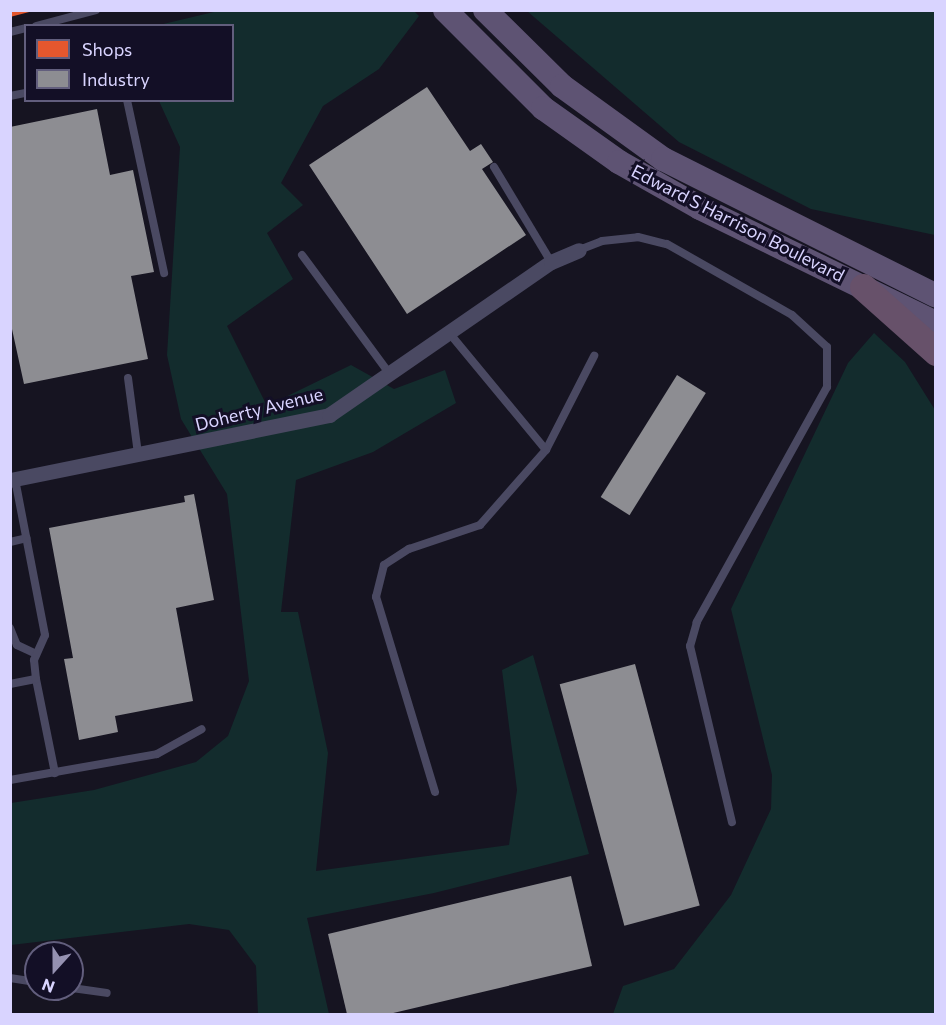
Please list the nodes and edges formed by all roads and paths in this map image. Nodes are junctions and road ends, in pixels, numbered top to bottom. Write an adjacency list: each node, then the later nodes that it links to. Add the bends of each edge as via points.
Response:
1 (96, 10): 4 (lane)
2 (445, 10): 11 (main road, Edward S Harrison Boulevard, via 520,87 593,145 691,203)
3 (485, 10): 12 (main road, Edward S Harrison Boulevard, via 562,86 663,159)
4 (44, 24)
5 (127, 102): 10 (lane)
6 (495, 167): 9 (lane)
7 (579, 250): 9 (street, Doherty Avenue); 32 (lane, via 602,241 638,237 667,244 792,315 827,347 826,387 697,622 690,646)
8 (302, 255): 17 (lane)
9 (551, 262): 14 (street, Doherty Avenue)
10 (164, 273)
11 (863, 287): 13 (main road, Edward S Harrison Boulevard); 15 (highway)
12 (936, 296)
13 (936, 323)
14 (450, 333): 17 (street, Doherty Avenue); 19 (lane)
15 (936, 352)
16 (594, 356): 19 (lane)
17 (389, 373): 20 (street, Doherty Avenue, via 329,415)
18 (128, 378): 20 (lane)
19 (546, 450): 31 (lane, via 480,525 409,549 384,565 376,597)
20 (138, 456): 21 (street, Doherty Avenue)
21 (13, 480): 22 (lane)
22 (27, 538): 23 (lane); 25 (lane, via 45,635)
23 (10, 542)
24 (10, 628): 25 (lane, via 17,645)
25 (36, 654): 26 (lane)
26 (36, 679): 27 (lane); 29 (lane)
27 (10, 684)
28 (202, 729): 29 (lane, via 158,754)
29 (55, 773): 30 (lane)
30 (10, 780)
31 (435, 792)
32 (732, 822)
33 (84, 990): 34 (lane)
34 (107, 993)

